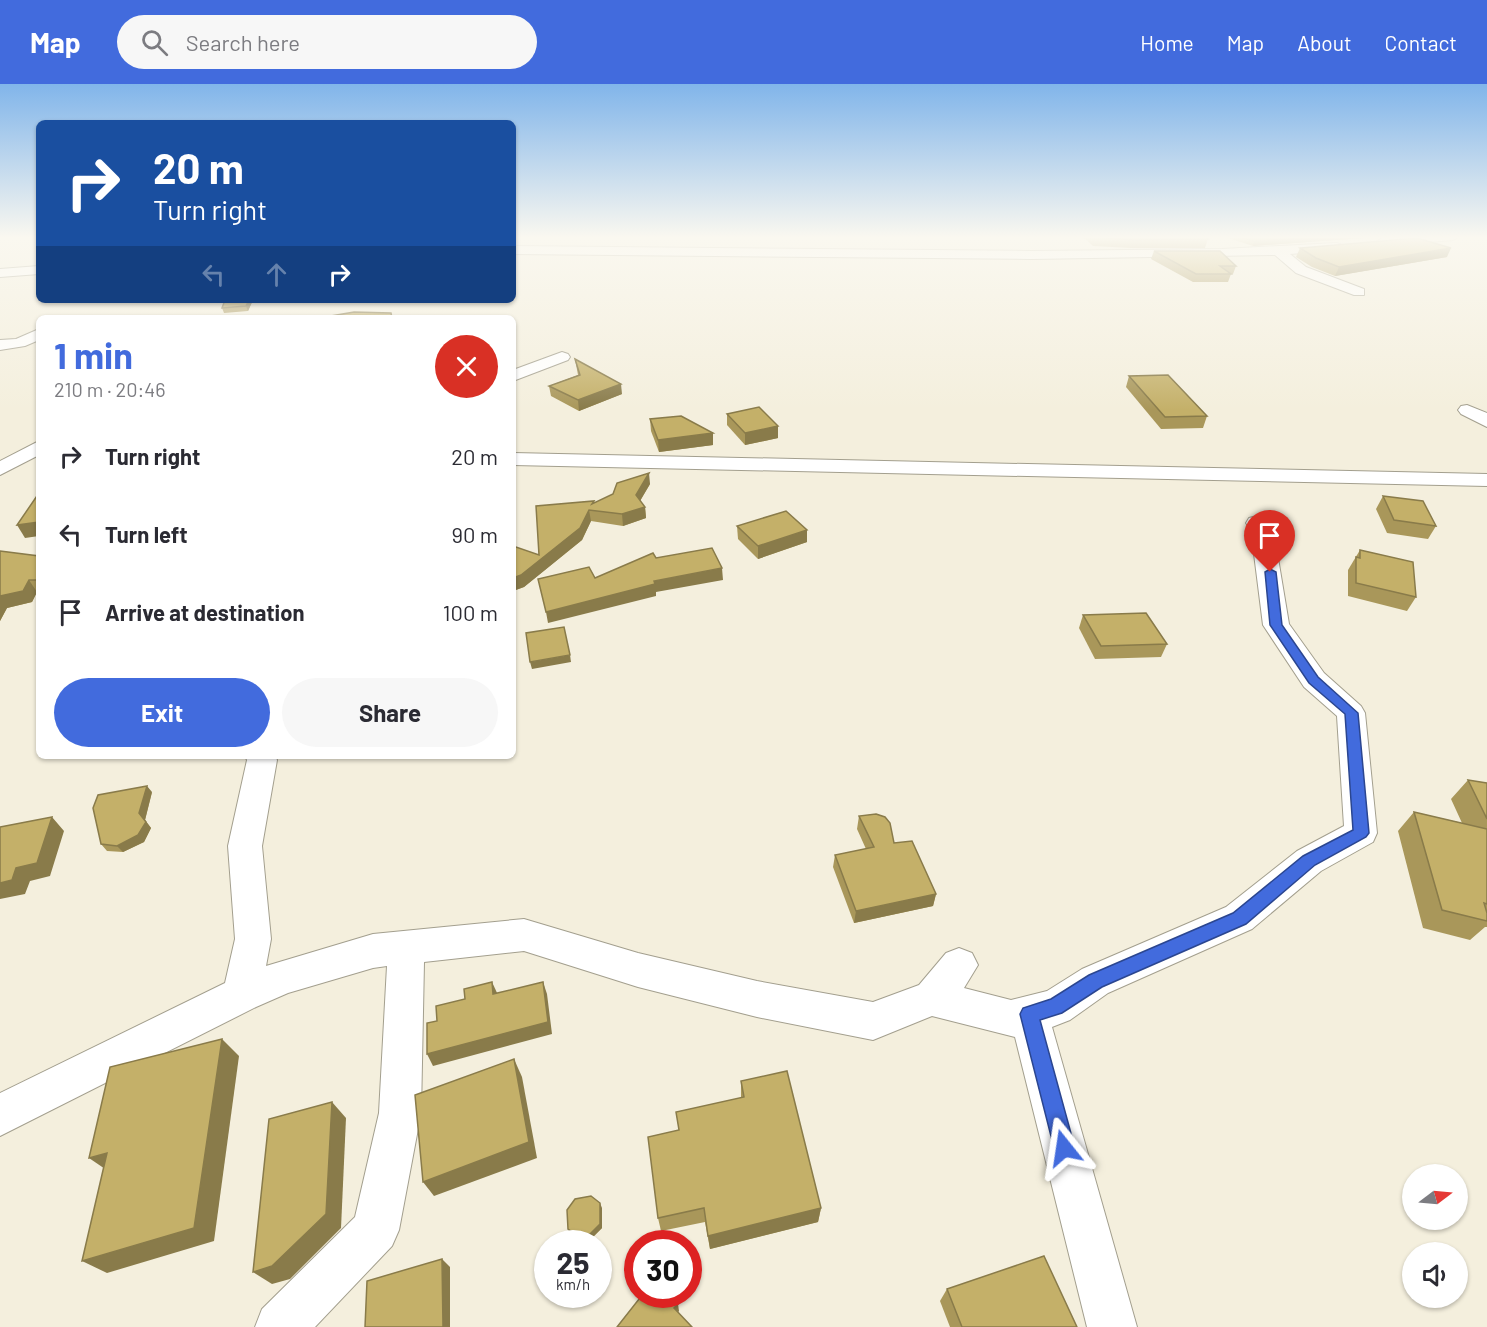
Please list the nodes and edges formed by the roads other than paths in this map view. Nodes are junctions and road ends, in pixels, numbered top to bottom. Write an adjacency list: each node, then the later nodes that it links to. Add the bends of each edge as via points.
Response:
1 (36, 335): 2 (street)
2 (0, 345)
3 (562, 357): 4 (street)
4 (516, 375)
5 (1467, 410): 6 (street)
6 (1487, 421)
7 (0, 445): 8 (street)
8 (36, 446)
9 (36, 448): 11 (street)
10 (516, 459): 12 (street)
11 (0, 470)
12 (1487, 480)
13 (1257, 523): 19 (street, via 1262,528 1276,625 1314,680 1351,713 1361,833 1309,861 1239,918 1095,981 1056,1007)
14 (262, 759): 17 (street, via 245,846 253,939)
15 (406, 947): 17 (street, via 373,951 283,977); 18 (street, via 524,935 649,973 873,1021); 21 (street, via 400,1113 376,1230)
16 (958, 964): 18 (street)
17 (242, 994): 20 (street)
18 (932, 998): 19 (street, via 1011,1019)
19 (1029, 1014): 22 (street)
20 (8, 1104)
21 (280, 1327)
22 (1112, 1327)

